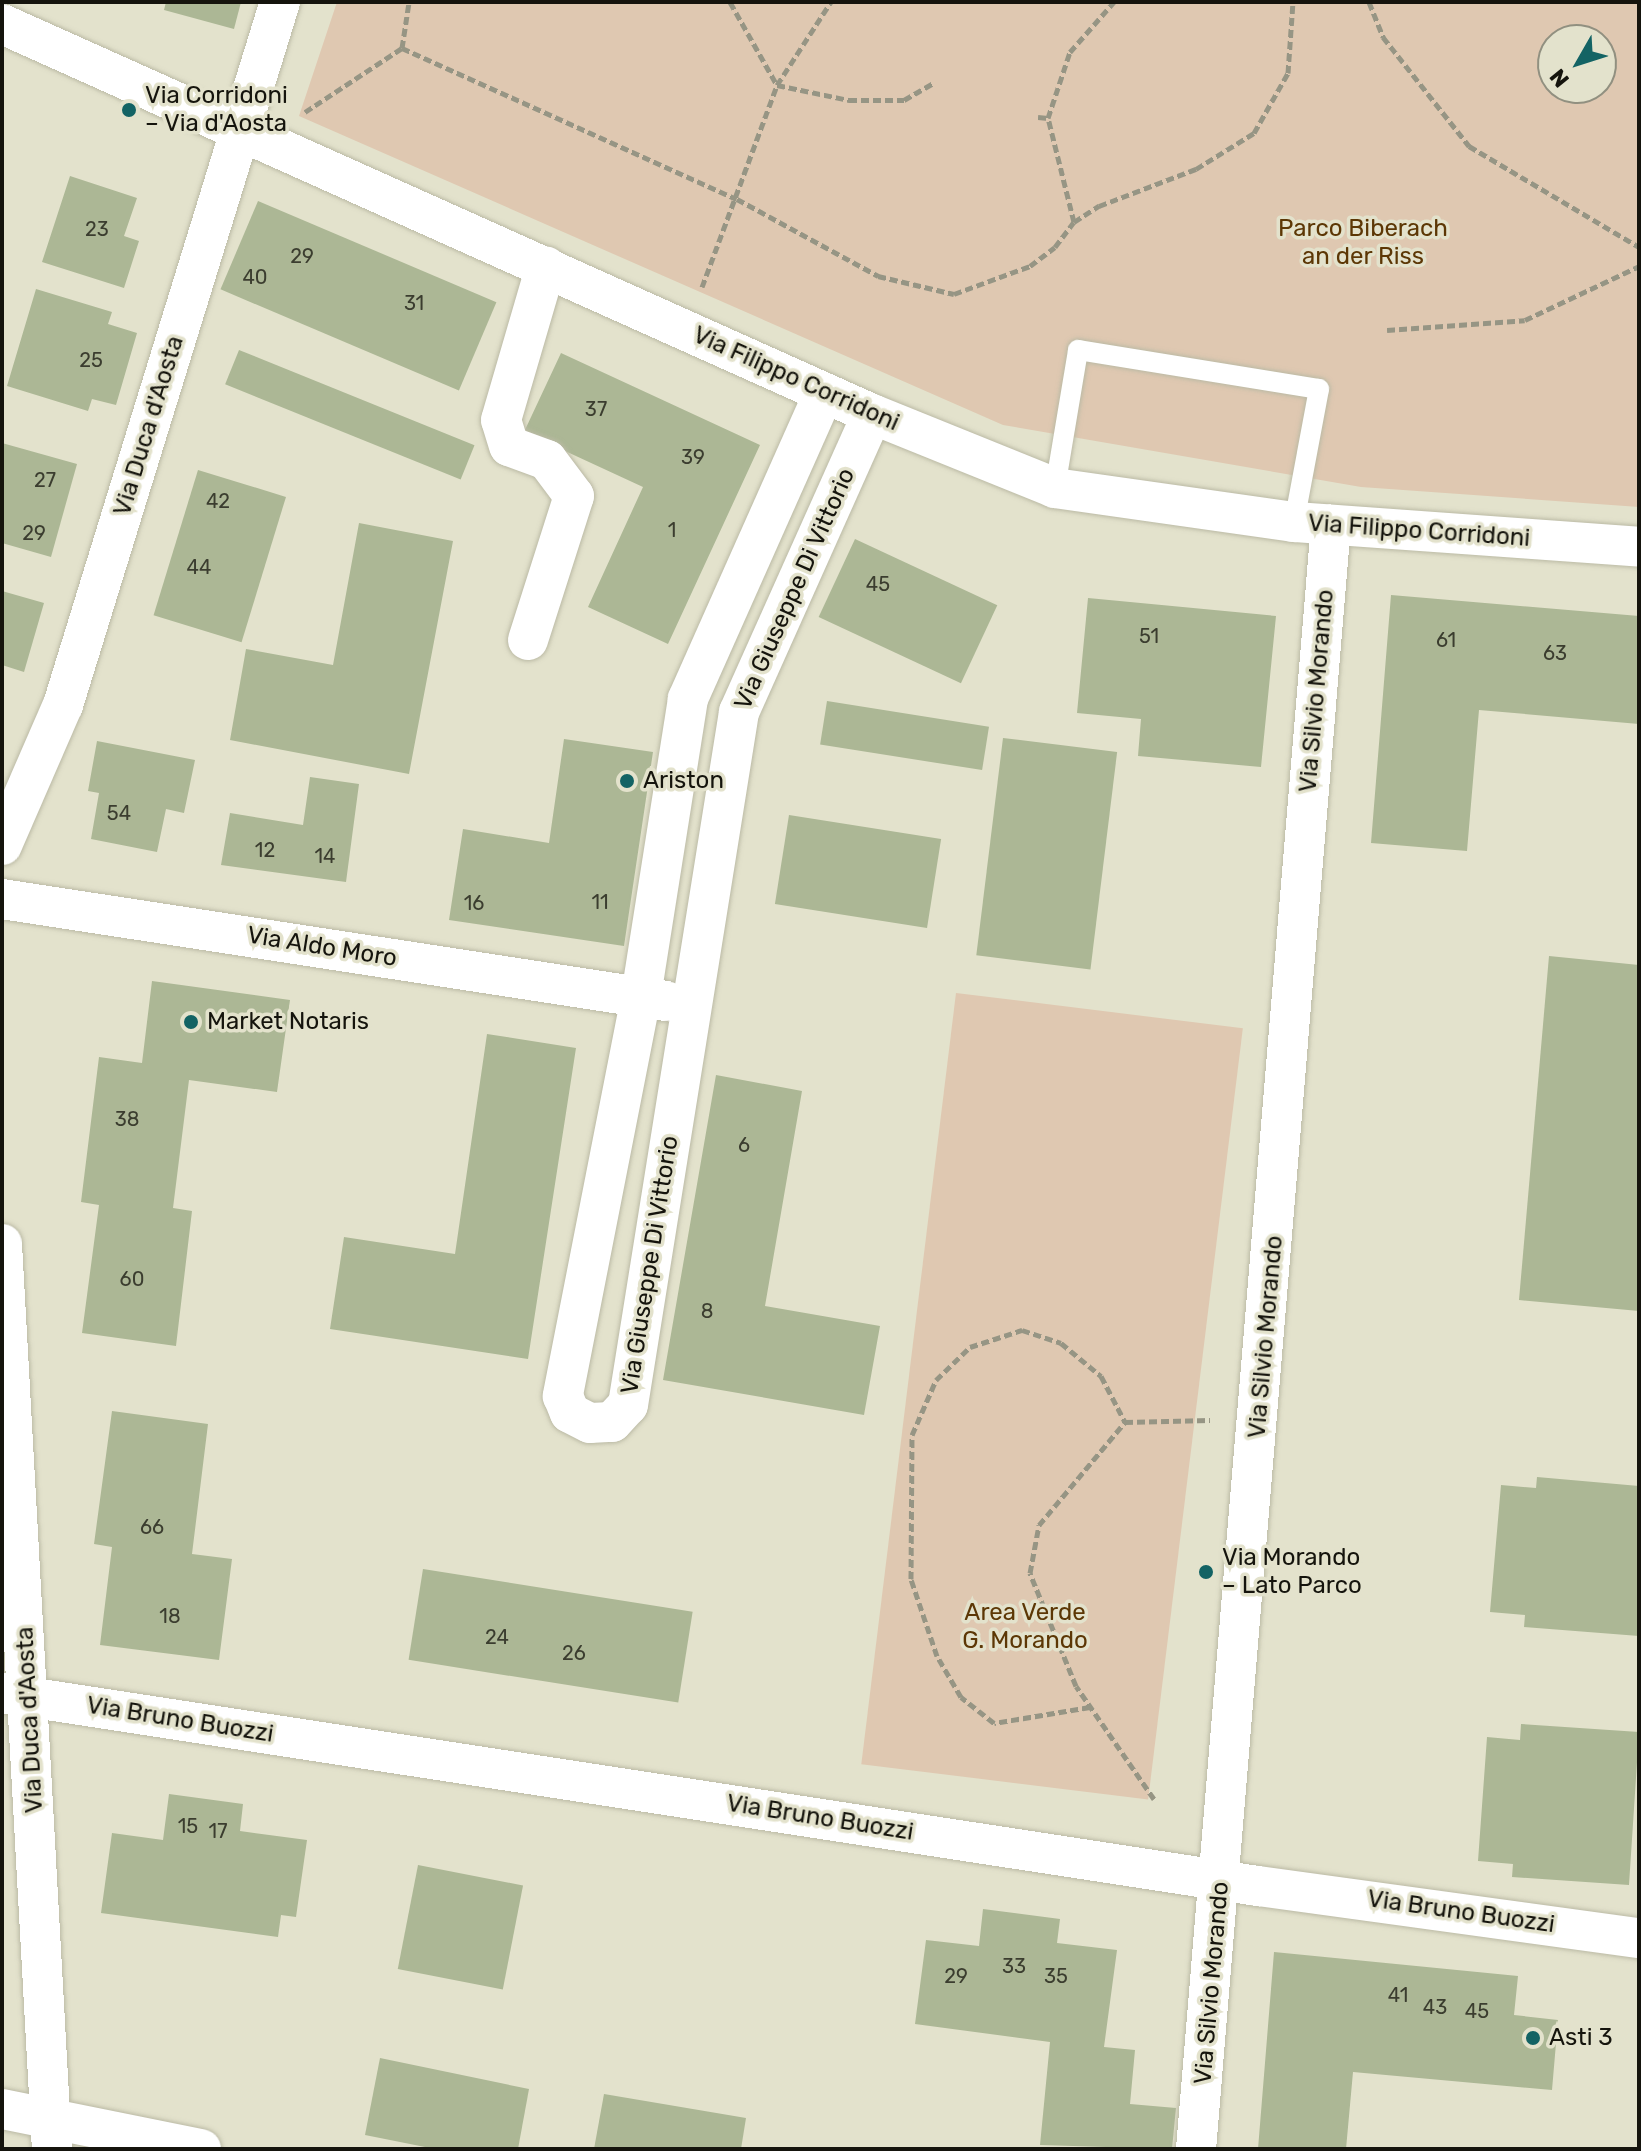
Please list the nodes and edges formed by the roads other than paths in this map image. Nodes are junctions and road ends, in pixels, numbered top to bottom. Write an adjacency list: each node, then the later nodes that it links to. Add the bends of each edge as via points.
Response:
1 (280, 2): 3 (street, Via Duca d'Aosta)
2 (2, 24): 3 (street, Via Filippo Corridoni)
3 (241, 128): 4 (street, Via Filippo Corridoni); 11 (street, Via Duca d'Aosta, via 63,705)
4 (546, 266): 5 (street, Via Filippo Corridoni); 10 (street, via 501,420 509,446 547,460 574,496)
5 (824, 393): 6 (street, Via Filippo Corridoni); 13 (street, Via Giuseppe Di Vittorio, via 688,699)
6 (872, 414): 7 (street, Via Filippo Corridoni); 14 (street, Via Giuseppe Di Vittorio, via 739,712)
7 (1055, 488): 8 (street, Via Filippo Corridoni); 8 (lane, via 1078,350 1319,389)
8 (1312, 524): 9 (street, Via Filippo Corridoni); 17 (street, Via Silvio Morando, via 1259,1423)
9 (1639, 547)
10 (528, 640)
11 (2, 845)
12 (2, 899): 13 (street, Via Aldo Moro)
13 (641, 997): 14 (street, Via Aldo Moro); 14 (street, Via Giuseppe Di Vittorio, via 563,1396 570,1413 590,1423 612,1422 628,1405)
14 (692, 1005)
15 (2, 1244): 16 (street, Via Duca d'Aosta)
16 (16, 1695): 17 (street, Via Bruno Buozzi); 20 (street, Via Duca d'Aosta)
17 (1240, 1882): 18 (street, Via Bruno Buozzi); 22 (street, Via Silvio Morando)
18 (1639, 1938)
19 (2, 2109): 20 (street)
20 (52, 2135): 21 (street)
21 (201, 2149)
22 (1196, 2149)

